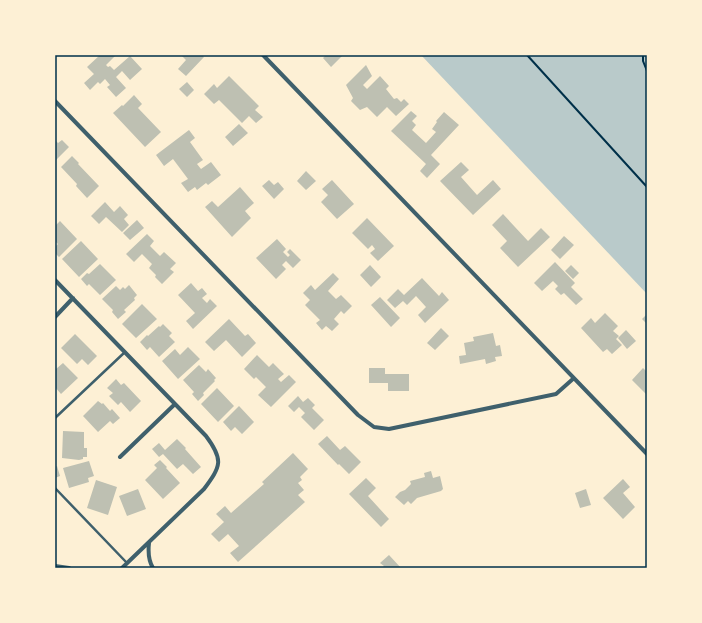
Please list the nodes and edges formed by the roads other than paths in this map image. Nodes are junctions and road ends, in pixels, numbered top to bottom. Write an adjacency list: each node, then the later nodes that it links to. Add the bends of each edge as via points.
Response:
1 (263, 55): 7 (street)
2 (55, 102): 7 (street, via 358,415 374,427 389,429 556,394)
3 (55, 280): 4 (street)
4 (73, 298): 5 (street); 6 (street)
5 (55, 316)
6 (125, 352): 8 (street); 9 (lane)
7 (574, 378): 10 (street)
8 (175, 404): 11 (street); 13 (street, via 206,436 218,453 218,462 214,476 204,489)
9 (55, 418)
10 (647, 454)
11 (120, 457)
12 (55, 488): 14 (lane)
13 (149, 542): 14 (street); 18 (street, via 148,556)
14 (127, 563): 17 (street)
15 (55, 566): 16 (street)
16 (69, 568)
17 (122, 568)
18 (153, 568)

